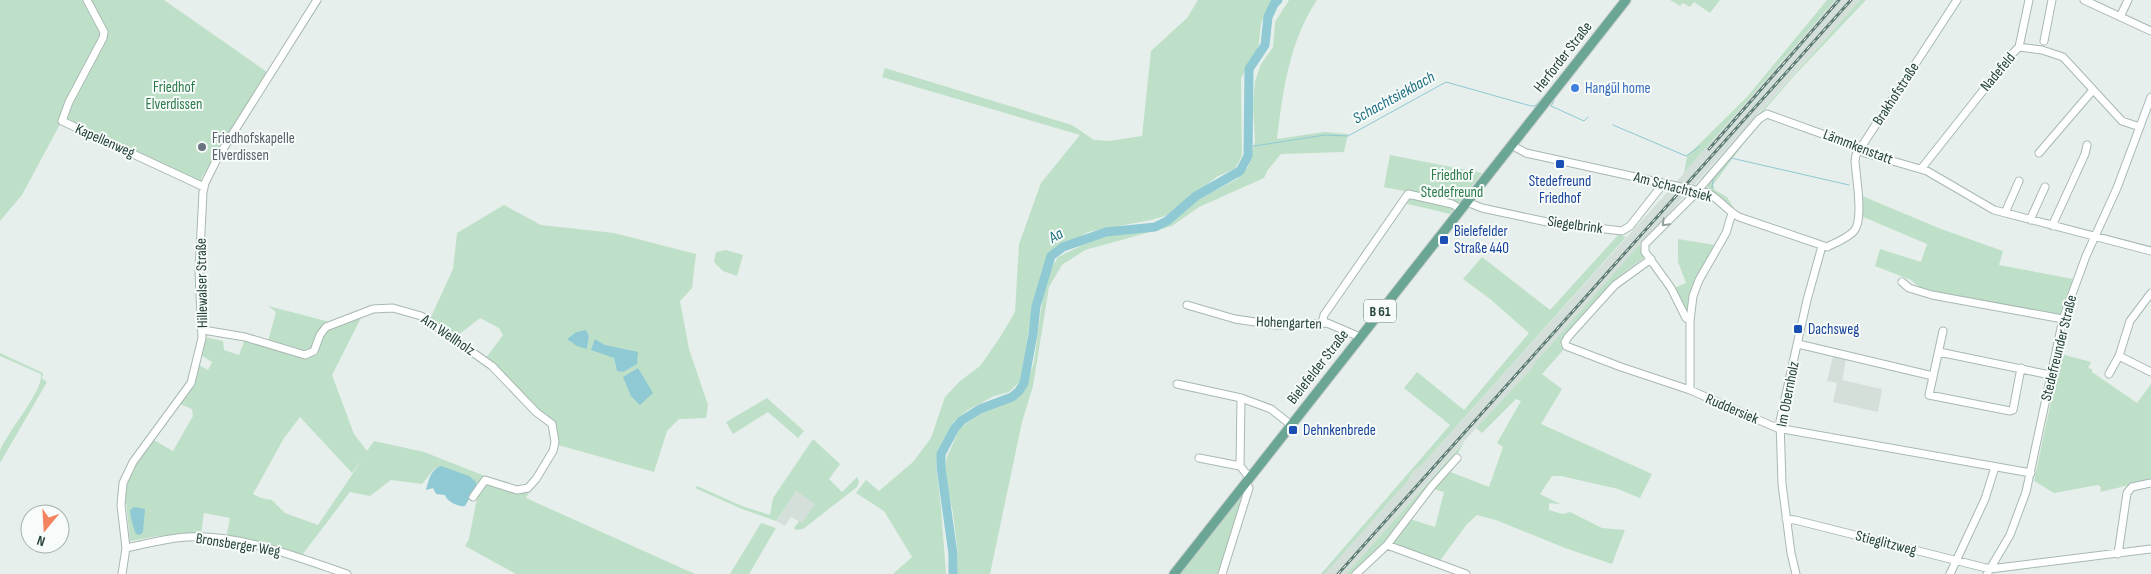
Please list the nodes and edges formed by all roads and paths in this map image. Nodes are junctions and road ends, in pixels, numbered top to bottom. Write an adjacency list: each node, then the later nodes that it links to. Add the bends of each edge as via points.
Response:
1 (87, 0): 24 (street, Kapellenweg, via 104,32 103,38 62,120)
2 (317, 0): 24 (street, Hillewalser Straße, via 218,157)
3 (1626, 0): 15 (main road, Herforder Straße / B 61)
4 (1957, 0): 19 (street, Brakhofstraße)
5 (2029, 0): 12 (street)
6 (2052, 0): 11 (street)
7 (2084, 0): 9 (street)
8 (2128, 0): 9 (street)
9 (2120, 17): 10 (street)
10 (2151, 32)
11 (2044, 41)
12 (2019, 47): 13 (street, Nadefeld, via 2063,57); 21 (street, Nadefeld)
13 (2093, 90): 16 (street, Nadefeld, via 2122,121); 20 (street)
14 (2151, 97): 16 (street, Stedefreunder Straße)
15 (1541, 108): 17 (main road, Bielefelder Straße / B 61)
16 (2140, 127): 32 (street, Stedefreunder Straße, via 2118,186)
17 (1511, 145): 23 (street, Am Schachtsiek, via 1526,153); 27 (main road, Bielefelder Straße / B 61)
18 (2087, 145): 31 (street)
19 (1860, 150): 21 (street, Lämmkenstatt); 26 (street, Lämmkenstatt, via 1767,114 1759,119); 33 (street, Brakhofstraße, via 1855,161 1859,216 1855,231)
20 (2039, 153)
21 (1921, 169): 29 (street, Lämmkenstatt, via 1985,206)
22 (2019, 181): 29 (street)
23 (1663, 184): 26 (street, Am Schachtsiek); 27 (street, Siegelbrink, via 1630,226 1622,231 1547,222)
24 (204, 187): 42 (street, Hillewalser Straße, via 199,271)
25 (2045, 187): 30 (street)
26 (1697, 191): 28 (street, Am Schachtsiek, via 1718,198); 35 (street, one-way to 35, via 1647,241 1644,247)
27 (1464, 205): 41 (street, Siegelbrink, via 1408,194 1324,315); 44 (main road, Bielefelder Straße / B 61)
28 (1732, 213): 33 (street, Am Schachtsiek); 40 (street, via 1719,248 1696,287)
29 (2005, 213): 30 (street, Lämmkenstatt)
30 (2030, 220): 31 (street, Lämmkenstatt)
31 (2052, 226): 32 (street, Lämmkenstatt)
32 (2094, 236): 34 (street, Lämmkenstatt); 39 (street, Stedefreunder Straße)
33 (1824, 246): 45 (street, Im Obernholz, via 1807,300)
34 (2151, 252)
35 (1651, 259): 40 (street); 54 (street, Ruddersiek, via 1615,285 1565,344)
36 (1902, 282): 39 (street, via 1909,288 1932,295)
37 (2150, 295): 47 (street, via 2130,321)
38 (1187, 305): 41 (street, Hohengarten, via 1235,319 1276,325)
39 (2060, 318): 50 (street, Stedefreunder Straße)
40 (1690, 321): 54 (street)
41 (1322, 323): 44 (street, Hohengarten)
42 (202, 330): 65 (street, Am Wellholz, via 245,337 305,355 314,351 326,327 374,309 406,310 431,322 492,366 553,428 555,447 532,485 517,490 485,480); 68 (street, Hillewalser Straße, via 191,383 133,462 124,483 121,504)
43 (1943, 331): 46 (street)
44 (1360, 337): 56 (main road, Bielefelder Straße / B 61)
45 (1798, 344): 52 (street); 57 (street, Im Obernholz)
46 (1939, 352): 48 (street); 52 (street)
47 (2118, 356): 49 (street); 51 (street)
48 (2021, 368): 50 (street); 52 (street, via 2013,410 2010,411 1929,395)
49 (2151, 372)
50 (2048, 374): 62 (street, Stedefreunder Straße)
51 (2109, 374)
52 (1933, 376)
53 (1177, 384): 55 (street)
54 (1690, 390): 57 (street, Ruddersiek)
55 (1241, 398): 56 (street, via 1271,410); 60 (street)
56 (1291, 425): 63 (main road, Bielefelder Straße / B 61)
57 (1780, 429): 61 (street, Ruddersiek); 66 (street, Im Obernholz)
58 (1198, 458): 60 (street)
59 (1457, 458): 67 (street)
60 (1240, 466): 63 (street)
61 (1995, 467): 62 (street, Ruddersiek); 71 (street, via 1989,491)
62 (2028, 472): 72 (street, Stedefreunder Straße, via 2024,501 2015,526)
63 (1248, 479): 75 (main road, Bielefelder Straße / B 61); 76 (street, via 1249,488)
64 (2151, 482): 70 (street, via 2132,487 2126,493)
65 (473, 497)
66 (1786, 519): 71 (street, Stieglitzweg); 79 (street, Im Obernholz)
67 (1387, 545): 77 (street); 78 (street)
68 (126, 548): 73 (street, Hillewalser Straße); 74 (street, Bronsberger Weg, via 180,537 213,538 262,546)
69 (2151, 549): 70 (street)
70 (2118, 554): 72 (street)
71 (1956, 561): 72 (street, Stieglitzweg); 80 (street)
72 (1988, 571)
73 (122, 574)
74 (347, 574)
75 (1174, 574)
76 (1222, 574)
77 (1356, 574)
78 (1466, 574)
79 (1796, 574)
80 (1950, 574)

